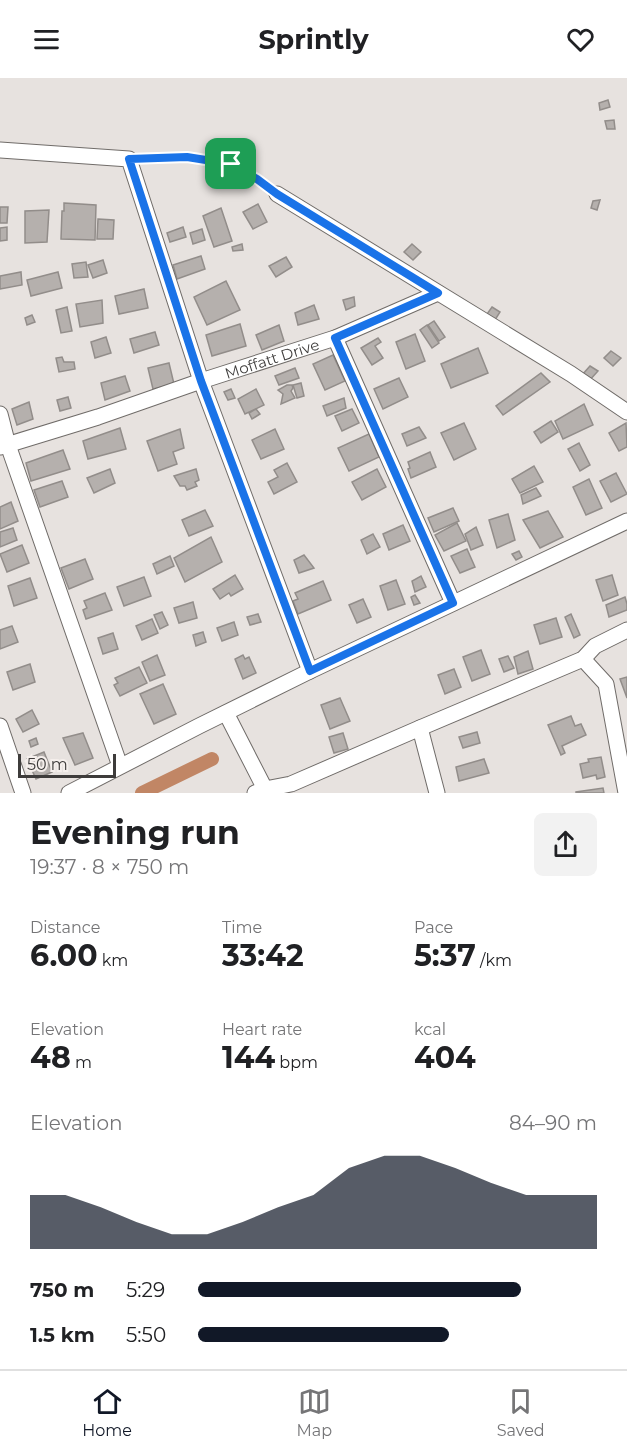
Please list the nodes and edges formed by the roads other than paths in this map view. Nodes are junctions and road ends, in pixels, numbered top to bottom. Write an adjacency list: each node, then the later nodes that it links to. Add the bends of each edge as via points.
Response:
1 (0, 150): 5 (street, via 129,159)
2 (277, 194): 3 (street)
3 (438, 293): 4 (street, Moffatt Drive); 6 (street)
4 (335, 338): 5 (street, Moffatt Drive); 10 (street)
5 (201, 381): 8 (street, Moffatt Drive); 13 (street)
6 (627, 412)
7 (0, 414): 8 (street)
8 (4, 446): 17 (street)
9 (627, 521): 10 (street)
10 (453, 603): 13 (street)
11 (627, 630): 12 (street, via 595,646)
12 (583, 659): 16 (street); 23 (street, via 606,684)
13 (310, 671): 14 (street)
14 (226, 712): 17 (street); 19 (street)
15 (0, 726): 20 (street)
16 (420, 728): 18 (street); 22 (street)
17 (120, 766): 21 (street)
18 (293, 788): 19 (street)
19 (260, 791)
20 (22, 793)
21 (69, 793)
22 (437, 793)
23 (626, 793)

